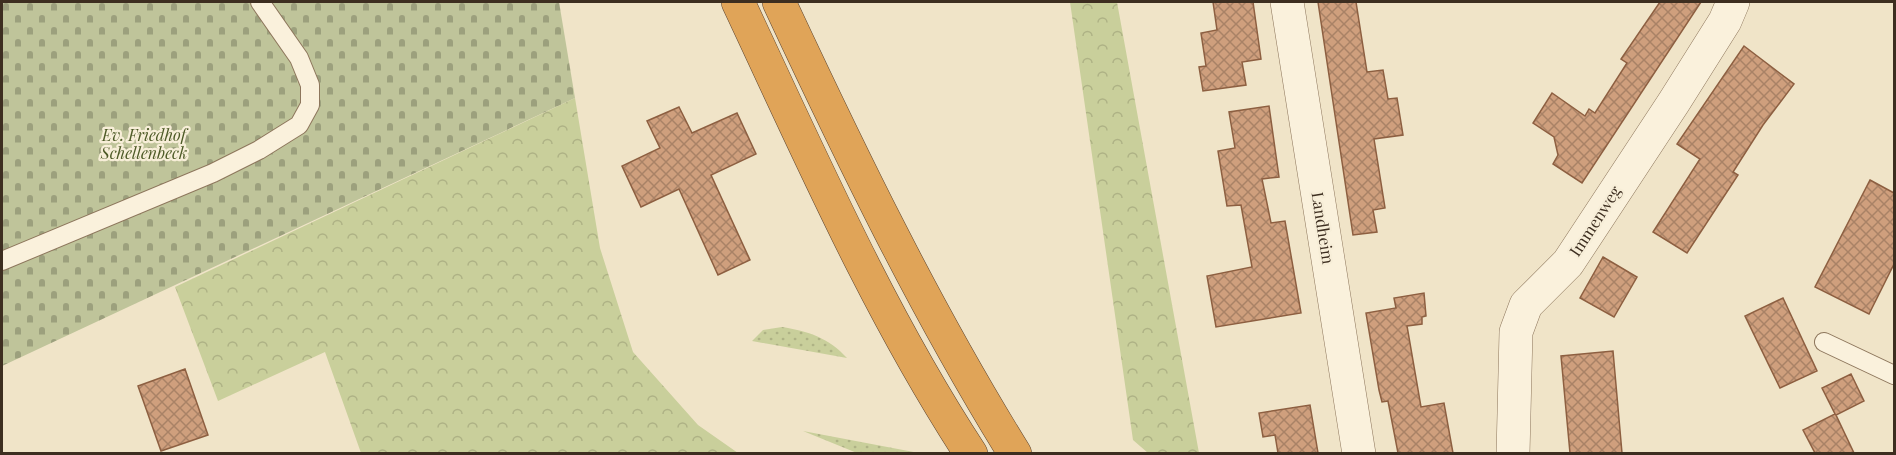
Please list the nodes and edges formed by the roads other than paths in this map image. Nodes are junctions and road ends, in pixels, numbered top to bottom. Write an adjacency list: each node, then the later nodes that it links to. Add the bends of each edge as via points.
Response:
1 (260, 2): 6 (lane, via 299,58 310,85 310,105 299,125 213,173)
2 (738, 2): 9 (highway, via 890,317)
3 (779, 2): 10 (highway, via 939,327)
4 (1287, 2): 11 (street, Landheim)
5 (1733, 2): 12 (street, Immenweg, via 1674,102 1568,263 1526,305 1516,332)
6 (2, 261)
7 (1824, 342): 8 (lane)
8 (1894, 375)
9 (971, 453)
10 (1015, 453)
11 (1359, 453)
12 (1513, 453)

